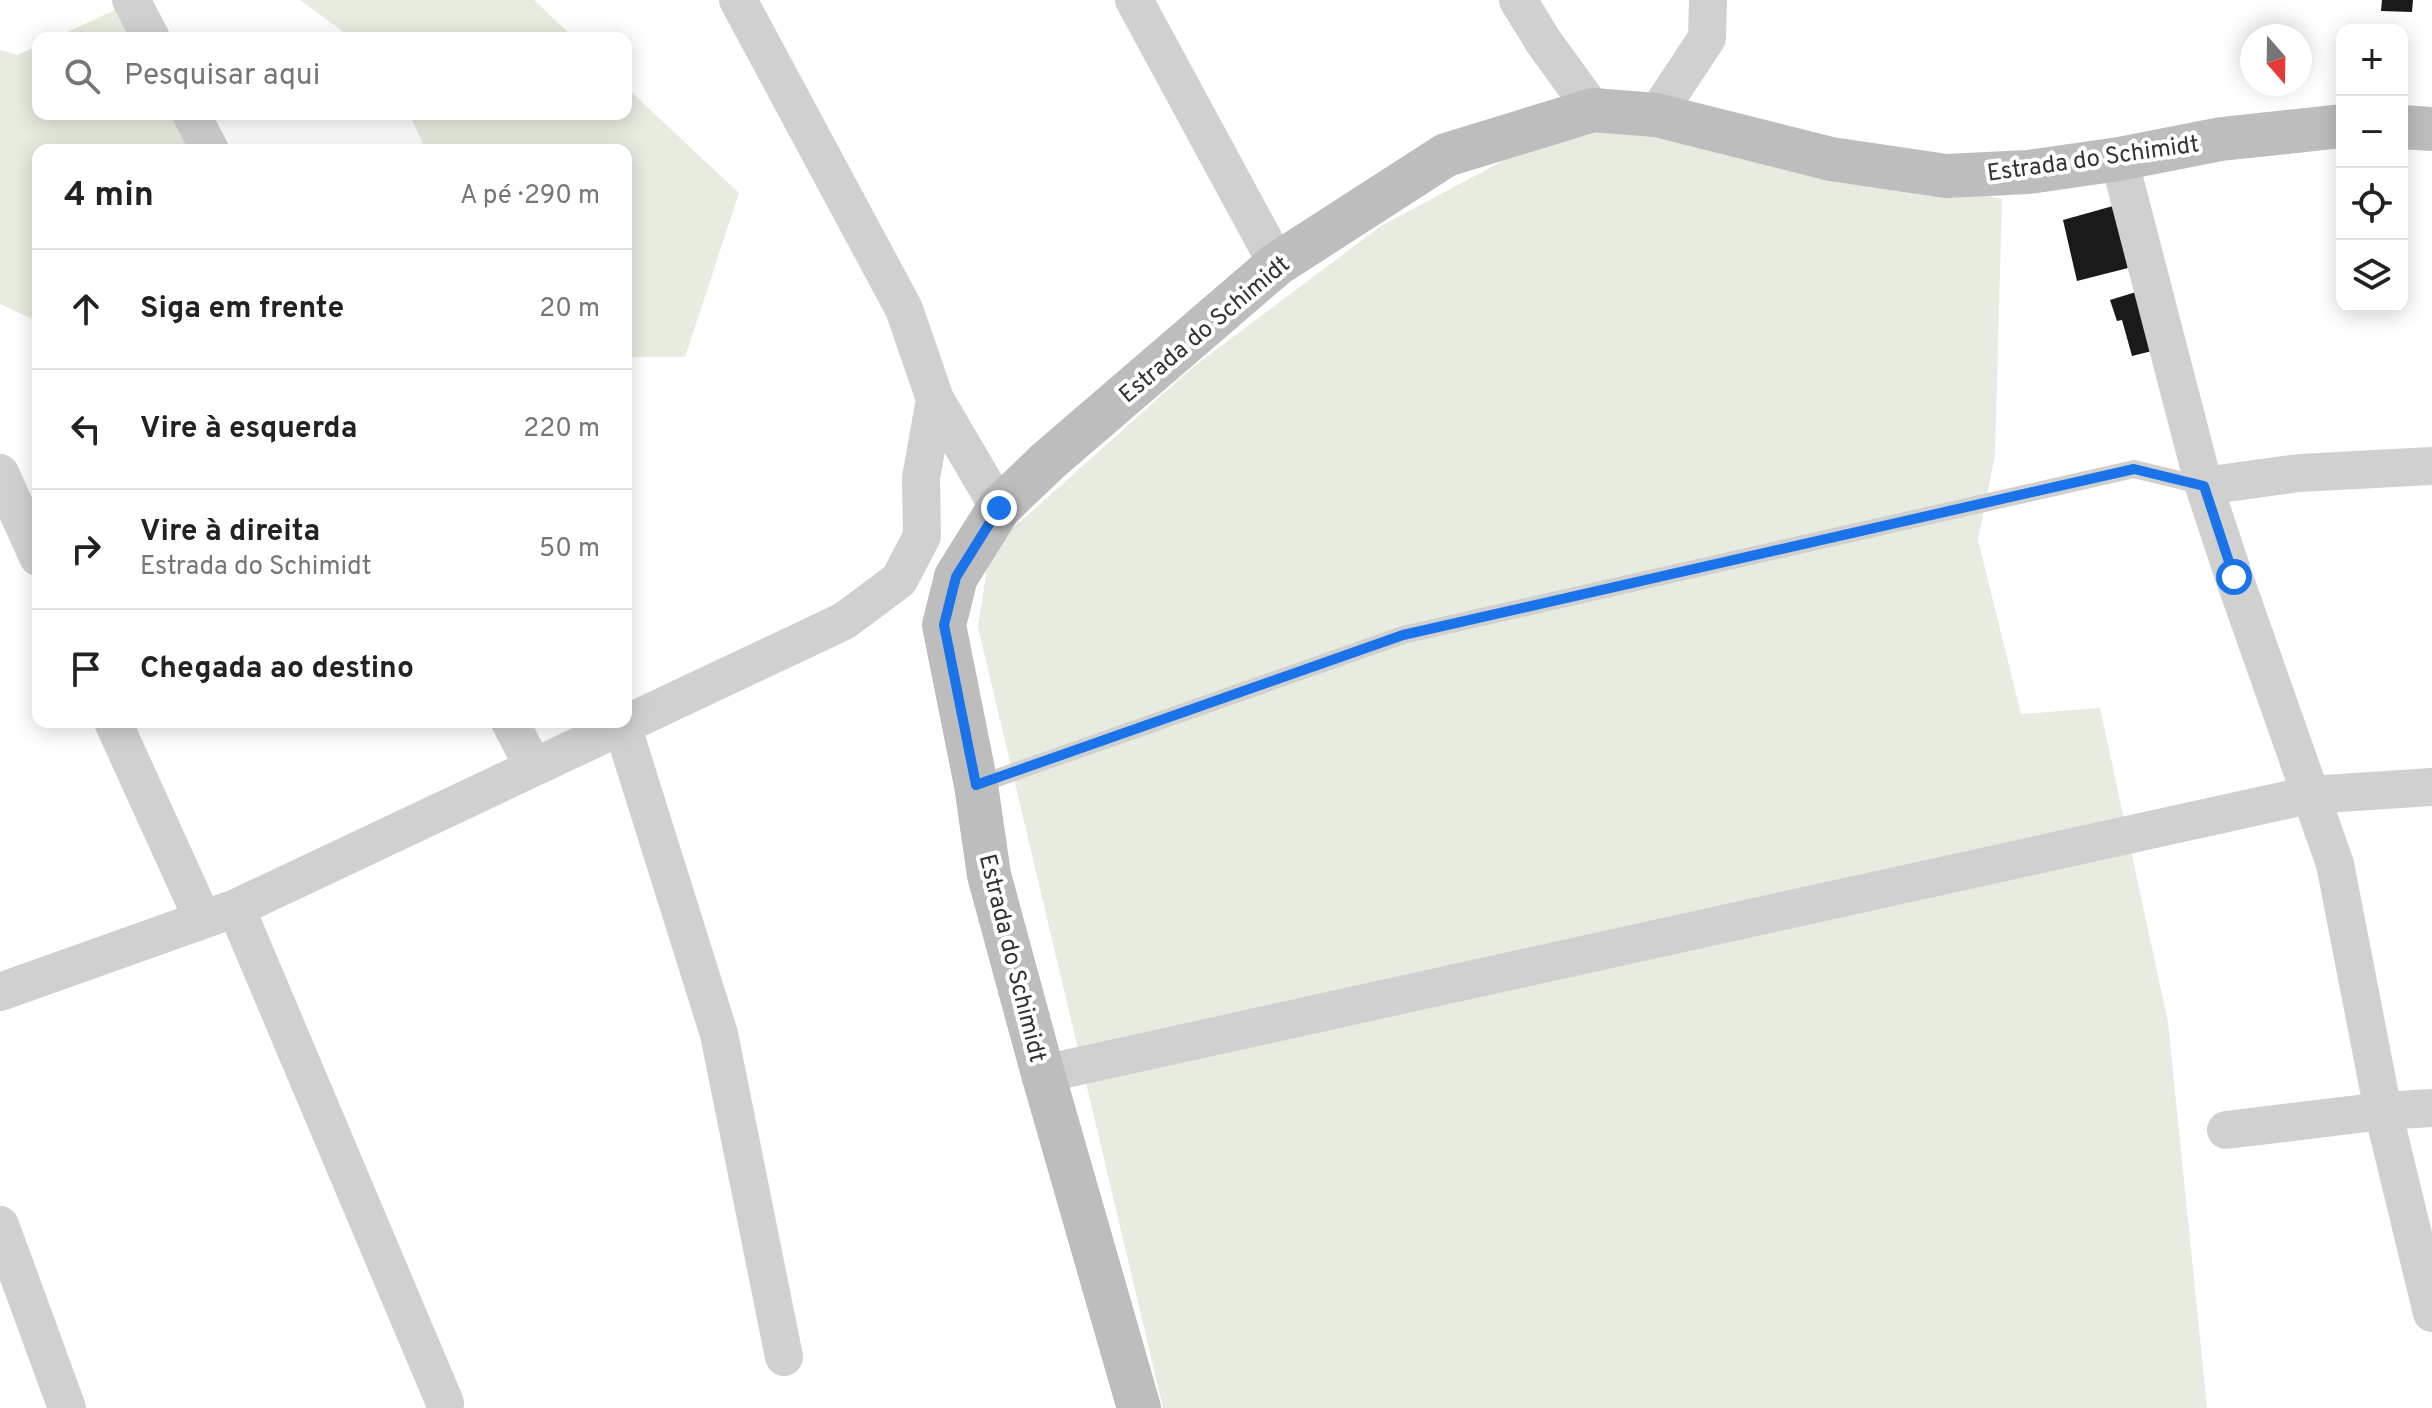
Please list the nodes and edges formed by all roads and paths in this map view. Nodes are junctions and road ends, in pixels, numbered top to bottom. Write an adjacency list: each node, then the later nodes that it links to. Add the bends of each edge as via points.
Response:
1 (131, 0): 6 (street)
2 (738, 0): 16 (street, via 904,309)
3 (1134, 0): 15 (street)
4 (1518, 0): 7 (street)
5 (1708, 0): 8 (street, via 1707,38)
6 (148, 32)
7 (1593, 110): 8 (street, Estrada do Schimidt); 15 (street, Estrada do Schimidt, via 1446,155)
8 (1656, 115): 14 (street, Estrada do Schimidt, via 1831,159 1946,176 2028,172)
9 (194, 120): 13 (street)
10 (2336, 127): 14 (street, Estrada do Schimidt, via 2221,139)
11 (2408, 127): 12 (street)
12 (2432, 129)
13 (207, 144)
14 (2119, 159): 19 (street)
15 (1277, 264): 20 (street, Estrada do Schimidt)
16 (935, 399): 20 (street); 22 (street, via 921,478 922,536 899,580 844,621)
17 (2432, 466): 19 (street, via 2299,473)
18 (0, 473): 21 (street)
19 (2204, 486): 28 (lane, via 2134,469 1403,635); 30 (street)
20 (999, 508): 28 (street, Estrada do Schimidt, via 956,577 944,625)
21 (32, 544)
22 (632, 720)
23 (116, 728): 31 (street)
24 (513, 728): 27 (street)
25 (615, 728): 27 (street)
26 (623, 728): 39 (street, via 719,1034)
27 (533, 766): 31 (street)
28 (976, 785): 33 (street, Estrada do Schimidt, via 989,875)
29 (2432, 787): 30 (street)
30 (2309, 795): 33 (street); 35 (street, via 2335,864)
31 (219, 914): 32 (street); 40 (street)
32 (0, 992)
33 (1043, 1074): 42 (street, Estrada do Schimidt)
34 (2432, 1108): 35 (street)
35 (2383, 1111): 36 (street); 38 (street)
36 (2226, 1130)
37 (0, 1225): 41 (street)
38 (2432, 1313)
39 (784, 1357)
40 (445, 1403)
41 (67, 1408)
42 (1139, 1408)

